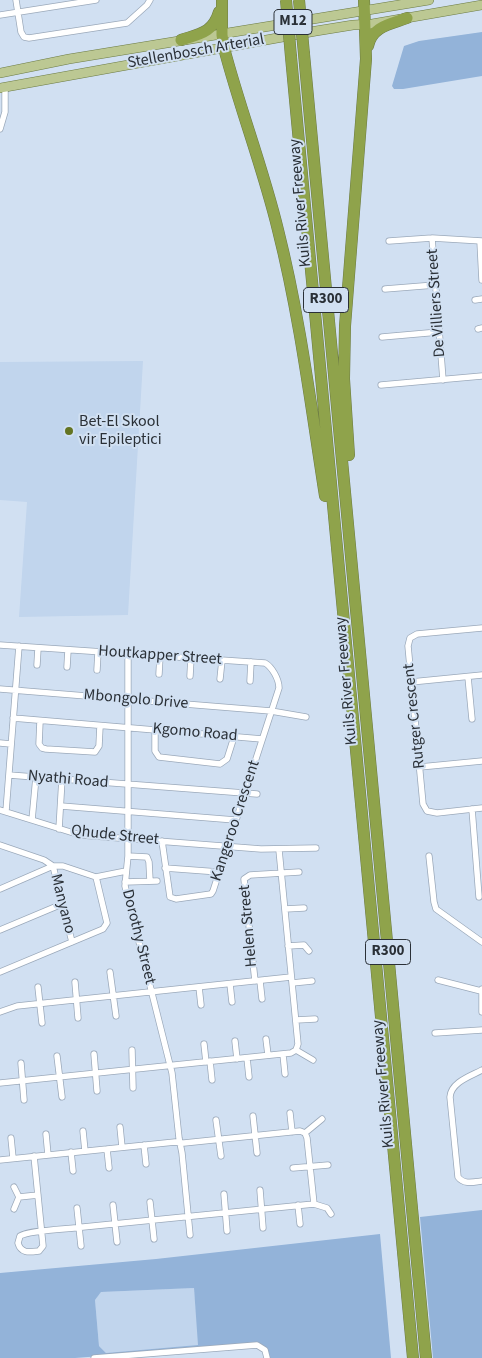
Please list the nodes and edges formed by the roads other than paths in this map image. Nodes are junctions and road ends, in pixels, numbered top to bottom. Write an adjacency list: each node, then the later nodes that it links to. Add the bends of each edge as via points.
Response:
1 (16, 0): 10 (street)
2 (96, 0): 10 (street)
3 (150, 0): 10 (street, via 127,23 29,38 22,34)
4 (286, 0): 32 (highway, Kuils River Freeway / R300, bridge)
5 (298, 0): 33 (highway, Kuils River Freeway / R300, bridge)
6 (429, 0): 8 (main road, Stellenbosch Arterial / M12)
7 (222, 2): 14 (highway); 15 (highway, via 212,27)
8 (365, 5): 13 (highway); 14 (main road, Stellenbosch Arterial / M12)
9 (482, 5): 12 (main road, Stellenbosch Arterial / M12)
10 (18, 12): 11 (street)
11 (0, 15)
12 (407, 18): 13 (main road, Stellenbosch Arterial / M12); 17 (highway, via 377,30 369,41)
13 (366, 25): 16 (main road, Stellenbosch Arterial / M12); 17 (highway)
14 (222, 35): 15 (main road, Stellenbosch Arterial / M12); 16 (highway)
15 (180, 40): 18 (main road, Stellenbosch Arterial / M12)
16 (224, 48): 19 (main road, Stellenbosch Arterial / M12); 32 (highway, via 268,192 288,272 328,511)
17 (366, 59): 33 (highway, via 344,326 344,379 353,513)
18 (0, 73)
19 (3, 87): 20 (street, via 5,112)
20 (0, 129)
21 (432, 238): 22 (street); 23 (street, De Villiers Street); 25 (street, De Villiers Street)
22 (389, 241)
23 (481, 241): 24 (street)
24 (482, 280)
25 (435, 285): 26 (street); 27 (street, De Villiers Street)
26 (386, 289)
27 (439, 332): 28 (street); 30 (street, De Villiers Street)
28 (382, 337)
29 (482, 376): 30 (street, De Villiers Street)
30 (443, 380): 31 (street)
31 (381, 385)
32 (337, 546): 229 (highway, Kuils River Freeway / R300)
33 (350, 546): 230 (highway, Kuils River Freeway / R300)
34 (482, 628): 55 (street, Rutger Crescent, via 413,635 408,646)
35 (0, 645): 36 (street, Houtkapper Street); 38 (street)
36 (19, 646): 37 (street, Houtkapper Street); 57 (street)
37 (38, 648): 39 (street, Houtkapper Street); 46 (street)
38 (0, 649)
39 (68, 650): 40 (street, Houtkapper Street); 47 (street)
40 (98, 652): 41 (street, Houtkapper Street); 48 (street)
41 (128, 654): 42 (street, Houtkapper Street); 58 (street, Dorothy Street)
42 (160, 656): 43 (street, Houtkapper Street); 49 (street)
43 (191, 658): 44 (street, Houtkapper Street); 51 (street)
44 (222, 660): 45 (street, Houtkapper Street); 53 (street)
45 (251, 662): 54 (street); 59 (street, Houtkapper Street, via 267,664 279,683)
46 (37, 665)
47 (67, 667)
48 (97, 670)
49 (159, 674)
50 (482, 675): 52 (street)
51 (190, 676)
52 (468, 677): 55 (street); 62 (street)
53 (220, 679)
54 (250, 681)
55 (412, 682): 72 (street, Rutger Crescent)
56 (0, 690): 57 (street, Mbongolo Drive)
57 (16, 691): 58 (street, Mbongolo Drive); 60 (street)
58 (128, 700): 59 (street, Mbongolo Drive); 65 (street, Dorothy Street)
59 (271, 711): 61 (street, Mbongolo Drive); 68 (street, Kangeroo Crescent)
60 (13, 718): 63 (street, Kgomo Road); 70 (street)
61 (306, 718)
62 (472, 719)
63 (40, 721): 64 (street, Kgomo Road); 64 (street, via 39,744 46,749 95,752 99,746)
64 (100, 726): 65 (street, Kgomo Road)
65 (127, 728): 66 (street, Kgomo Road); 76 (street, Dorothy Street)
66 (155, 730): 67 (street, Kgomo Road); 67 (street, via 155,751 159,757 220,764 227,759)
67 (234, 737): 68 (street, Kgomo Road)
68 (262, 739): 77 (street, Kangeroo Crescent)
69 (0, 743): 70 (street)
70 (11, 744): 73 (street)
71 (482, 761): 72 (street)
72 (420, 767): 81 (street, Rutger Crescent, via 423,804 428,811)
73 (9, 775): 74 (street, Nyathi Road); 82 (street)
74 (36, 777): 75 (street, Nyathi Road); 84 (street)
75 (62, 779): 76 (street, Nyathi Road); 79 (street)
76 (128, 784): 77 (street, Nyathi Road); 83 (street, Dorothy Street)
77 (244, 794): 78 (street, Nyathi Road); 85 (street, Kangeroo Crescent)
78 (258, 794)
79 (61, 806): 83 (street); 86 (street)
80 (482, 808): 81 (street, Rutger Crescent)
81 (472, 809): 106 (street)
82 (3, 811): 84 (street, Qhude Street)
83 (127, 811): 85 (street); 87 (street, Dorothy Street)
84 (32, 820): 86 (street, Qhude Street)
85 (235, 820): 90 (street, Kangeroo Crescent)
86 (59, 828): 87 (street, Qhude Street, via 80,834)
87 (127, 838): 88 (street, Qhude Street); 93 (street, Dorothy Street)
88 (162, 841): 90 (street, Qhude Street); 96 (street, Kangeroo Crescent)
89 (0, 845): 95 (street)
90 (227, 846): 92 (street, Qhude Street); 98 (street, Kangeroo Crescent)
91 (316, 848): 92 (street, Qhude Street)
92 (279, 850): 100 (street)
93 (128, 856): 97 (street, Dorothy Street); 102 (street, via 147,857)
94 (429, 856): 112 (street, via 436,909)
95 (53, 866): 101 (street); 105 (street); 107 (street, Manyano)
96 (165, 868): 98 (street); 98 (street, Kangeroo Crescent, via 168,894 174,899 211,894)
97 (126, 871): 101 (street); 104 (street, Dorothy Street)
98 (219, 872)
99 (300, 872): 100 (street)
100 (281, 873): 109 (street); 119 (street, Helen Street, via 250,875 244,882)
101 (96, 877): 111 (street, via 106,924)
102 (150, 881): 103 (street); 104 (street)
103 (157, 881)
104 (125, 882): 126 (street, Dorothy Street)
105 (0, 889)
106 (480, 896)
107 (62, 904): 110 (street); 111 (street, Manyano)
108 (304, 908): 109 (street)
109 (285, 909): 113 (street)
110 (0, 930)
111 (72, 942): 115 (street)
112 (482, 942)
113 (288, 946): 114 (street, via 304,945); 117 (street)
114 (309, 951)
115 (0, 972)
116 (110, 972): 127 (street)
117 (292, 980): 119 (street); 120 (street); 138 (street)
118 (438, 980): 125 (street)
119 (257, 981): 122 (street); 128 (street, Helen Street)
120 (312, 981)
121 (75, 982): 129 (street)
122 (230, 984): 124 (street); 130 (street)
123 (38, 987): 131 (street)
124 (199, 987): 126 (street); 132 (street)
125 (481, 990): 134 (street)
126 (152, 992): 127 (street); 156 (street, Dorothy Street)
127 (114, 996): 129 (street); 135 (street)
128 (262, 999)
129 (77, 1000): 131 (street); 136 (street)
130 (232, 1002)
131 (40, 1004): 133 (street, via 14,1006); 139 (street)
132 (201, 1006)
133 (0, 1012)
134 (482, 1012)
135 (116, 1016)
136 (78, 1018)
137 (314, 1019): 138 (street)
138 (296, 1020): 146 (street)
139 (42, 1023)
140 (482, 1030): 141 (street)
141 (435, 1033)
142 (266, 1039): 150 (street)
143 (235, 1041): 152 (street)
144 (204, 1044): 154 (street)
145 (132, 1050): 157 (street)
146 (296, 1050): 148 (street); 153 (street)
147 (94, 1054): 159 (street)
148 (283, 1054): 150 (street); 160 (street)
149 (58, 1056): 161 (street)
150 (268, 1056): 151 (street)
151 (247, 1058): 152 (street); 162 (street)
152 (237, 1059): 154 (street)
153 (313, 1060)
154 (208, 1062): 156 (street); 163 (street)
155 (21, 1063): 164 (street)
156 (170, 1065): 157 (street); 182 (street, Dorothy Street)
157 (132, 1069): 159 (street); 166 (street)
158 (482, 1070): 200 (street, via 455,1085 450,1097 458,1177 466,1182)
159 (96, 1073): 161 (street); 167 (street)
160 (285, 1074)
161 (60, 1077): 164 (street); 168 (street)
162 (248, 1077)
163 (212, 1080)
164 (22, 1081): 165 (street); 169 (street)
165 (0, 1083)
166 (134, 1088)
167 (97, 1091)
168 (62, 1098)
169 (24, 1100)
170 (290, 1113): 176 (street)
171 (253, 1116): 179 (street)
172 (322, 1119): 178 (street)
173 (216, 1120): 181 (street)
174 (120, 1127): 184 (street)
175 (83, 1131): 186 (street)
176 (292, 1132): 178 (street); 179 (street)
177 (46, 1134): 189 (street)
178 (305, 1134): 196 (street)
179 (255, 1136): 181 (street); 188 (street)
180 (11, 1138): 192 (street)
181 (219, 1140): 182 (street); 191 (street)
182 (180, 1142): 183 (street); 215 (street, Dorothy Street)
183 (144, 1145): 184 (street); 194 (street)
184 (122, 1147): 185 (street)
185 (107, 1148): 186 (street); 197 (street)
186 (85, 1151): 187 (street)
187 (71, 1152): 189 (street); 199 (street)
188 (257, 1153)
189 (48, 1155): 190 (street)
190 (34, 1156): 192 (street); 204 (street)
191 (221, 1156)
192 (13, 1158): 193 (street)
193 (0, 1160)
194 (146, 1164)
195 (328, 1165): 196 (street)
196 (310, 1167): 198 (street); 207 (street)
197 (109, 1168)
198 (293, 1168)
199 (73, 1171)
200 (482, 1181)
201 (14, 1187): 205 (street)
202 (260, 1190): 212 (street)
203 (224, 1194): 213 (street)
204 (38, 1195): 205 (street); 222 (street)
205 (19, 1197): 211 (street)
206 (150, 1202): 216 (street)
207 (314, 1204): 209 (street); 214 (street, via 327,1208)
208 (113, 1205): 217 (street)
209 (298, 1205): 212 (street); 218 (street)
210 (77, 1208): 219 (street)
211 (14, 1209)
212 (262, 1209): 213 (street); 220 (street)
213 (225, 1213): 215 (street); 221 (street)
214 (331, 1214)
215 (188, 1217): 216 (street); 223 (street, Dorothy Street)
216 (152, 1220): 217 (street); 224 (street)
217 (115, 1224): 219 (street); 225 (street)
218 (300, 1224)
219 (79, 1228): 222 (street); 226 (street)
220 (263, 1228)
221 (227, 1231)
222 (42, 1232): 222 (street, via 22,1235 18,1240 19,1247 26,1252 41,1250)
223 (190, 1235)
224 (154, 1239)
225 (117, 1242)
226 (81, 1246)
227 (94, 1358): 228 (street, via 257,1346 265,1350)
228 (267, 1358)
229 (413, 1358)
230 (426, 1358)

